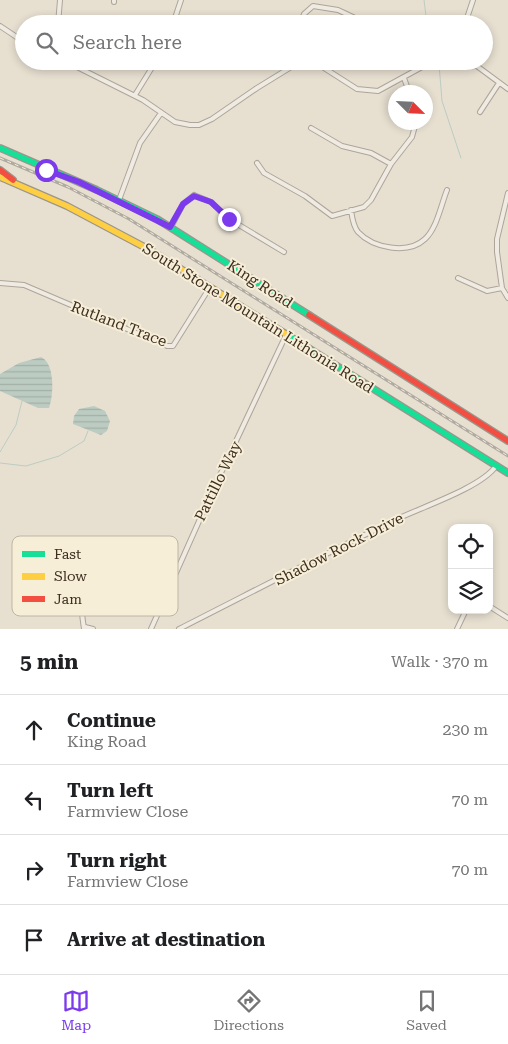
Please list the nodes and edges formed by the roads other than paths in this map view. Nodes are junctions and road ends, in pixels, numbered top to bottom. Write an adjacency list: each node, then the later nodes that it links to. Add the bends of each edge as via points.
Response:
1 (60, 0): 6 (street)
2 (181, 0): 7 (street)
3 (310, 0): 5 (street)
4 (473, 0): 10 (street)
5 (313, 6): 8 (street); 9 (street)
6 (59, 15)
7 (177, 15)
8 (304, 15)
9 (349, 15)
10 (468, 15)
11 (0, 26): 12 (street)
12 (15, 37)
13 (84, 70): 23 (street)
14 (150, 70): 23 (street)
15 (285, 70): 25 (street, via 212,120 180,124)
16 (329, 70): 19 (street, via 357,89 369,91 378,91)
17 (418, 70): 19 (street)
18 (482, 70): 20 (street)
19 (404, 78): 21 (street)
20 (499, 83): 22 (street); 24 (street)
21 (406, 85)
22 (508, 89)
23 (135, 95): 25 (street)
24 (480, 112)
25 (161, 113): 38 (street, via 140,143)
26 (311, 128): 30 (street, via 342,146 371,153)
27 (414, 130): 30 (street)
28 (0, 148): 38 (main road, King Road)
29 (257, 163): 39 (street, via 264,173 332,216)
30 (391, 164): 39 (street, via 371,200 364,207)
31 (0, 170): 33 (main road)
32 (0, 176): 33 (main road, South Stone Mountain Lithonia Road)
33 (16, 183): 44 (main road, South Stone Mountain Lithonia Road, via 116,231)
34 (194, 188): 37 (street)
35 (447, 190): 39 (street, via 424,241 397,249 370,240 359,232)
36 (508, 193): 45 (street, via 497,239)
37 (194, 196): 40 (street, via 183,204); 41 (street, via 211,202 229,219)
38 (118, 201): 40 (main road, King Road)
39 (350, 210)
40 (170, 227): 48 (main road, King Road)
41 (284, 252)
42 (458, 278): 45 (street, via 487,291)
43 (0, 283): 44 (street, Rutland Trace, via 24,285 167,346 173,346)
44 (210, 287): 47 (main road, South Stone Mountain Lithonia Road)
45 (502, 288): 46 (street)
46 (508, 298)
47 (286, 335): 49 (main road, South Stone Mountain Lithonia Road); 51 (street, Pattillo Way)
48 (508, 441)
49 (496, 466): 50 (main road, South Stone Mountain Lithonia Road); 59 (street, Shadow Rock Drive, via 467,488 393,521)
50 (508, 473)
51 (178, 568)
52 (493, 609): 55 (street)
53 (464, 614): 60 (street)
54 (157, 616): 58 (street, Pattillo Way)
55 (508, 618)
56 (84, 628): 57 (street)
57 (93, 629)
58 (151, 629)
59 (178, 629)
60 (457, 629)

